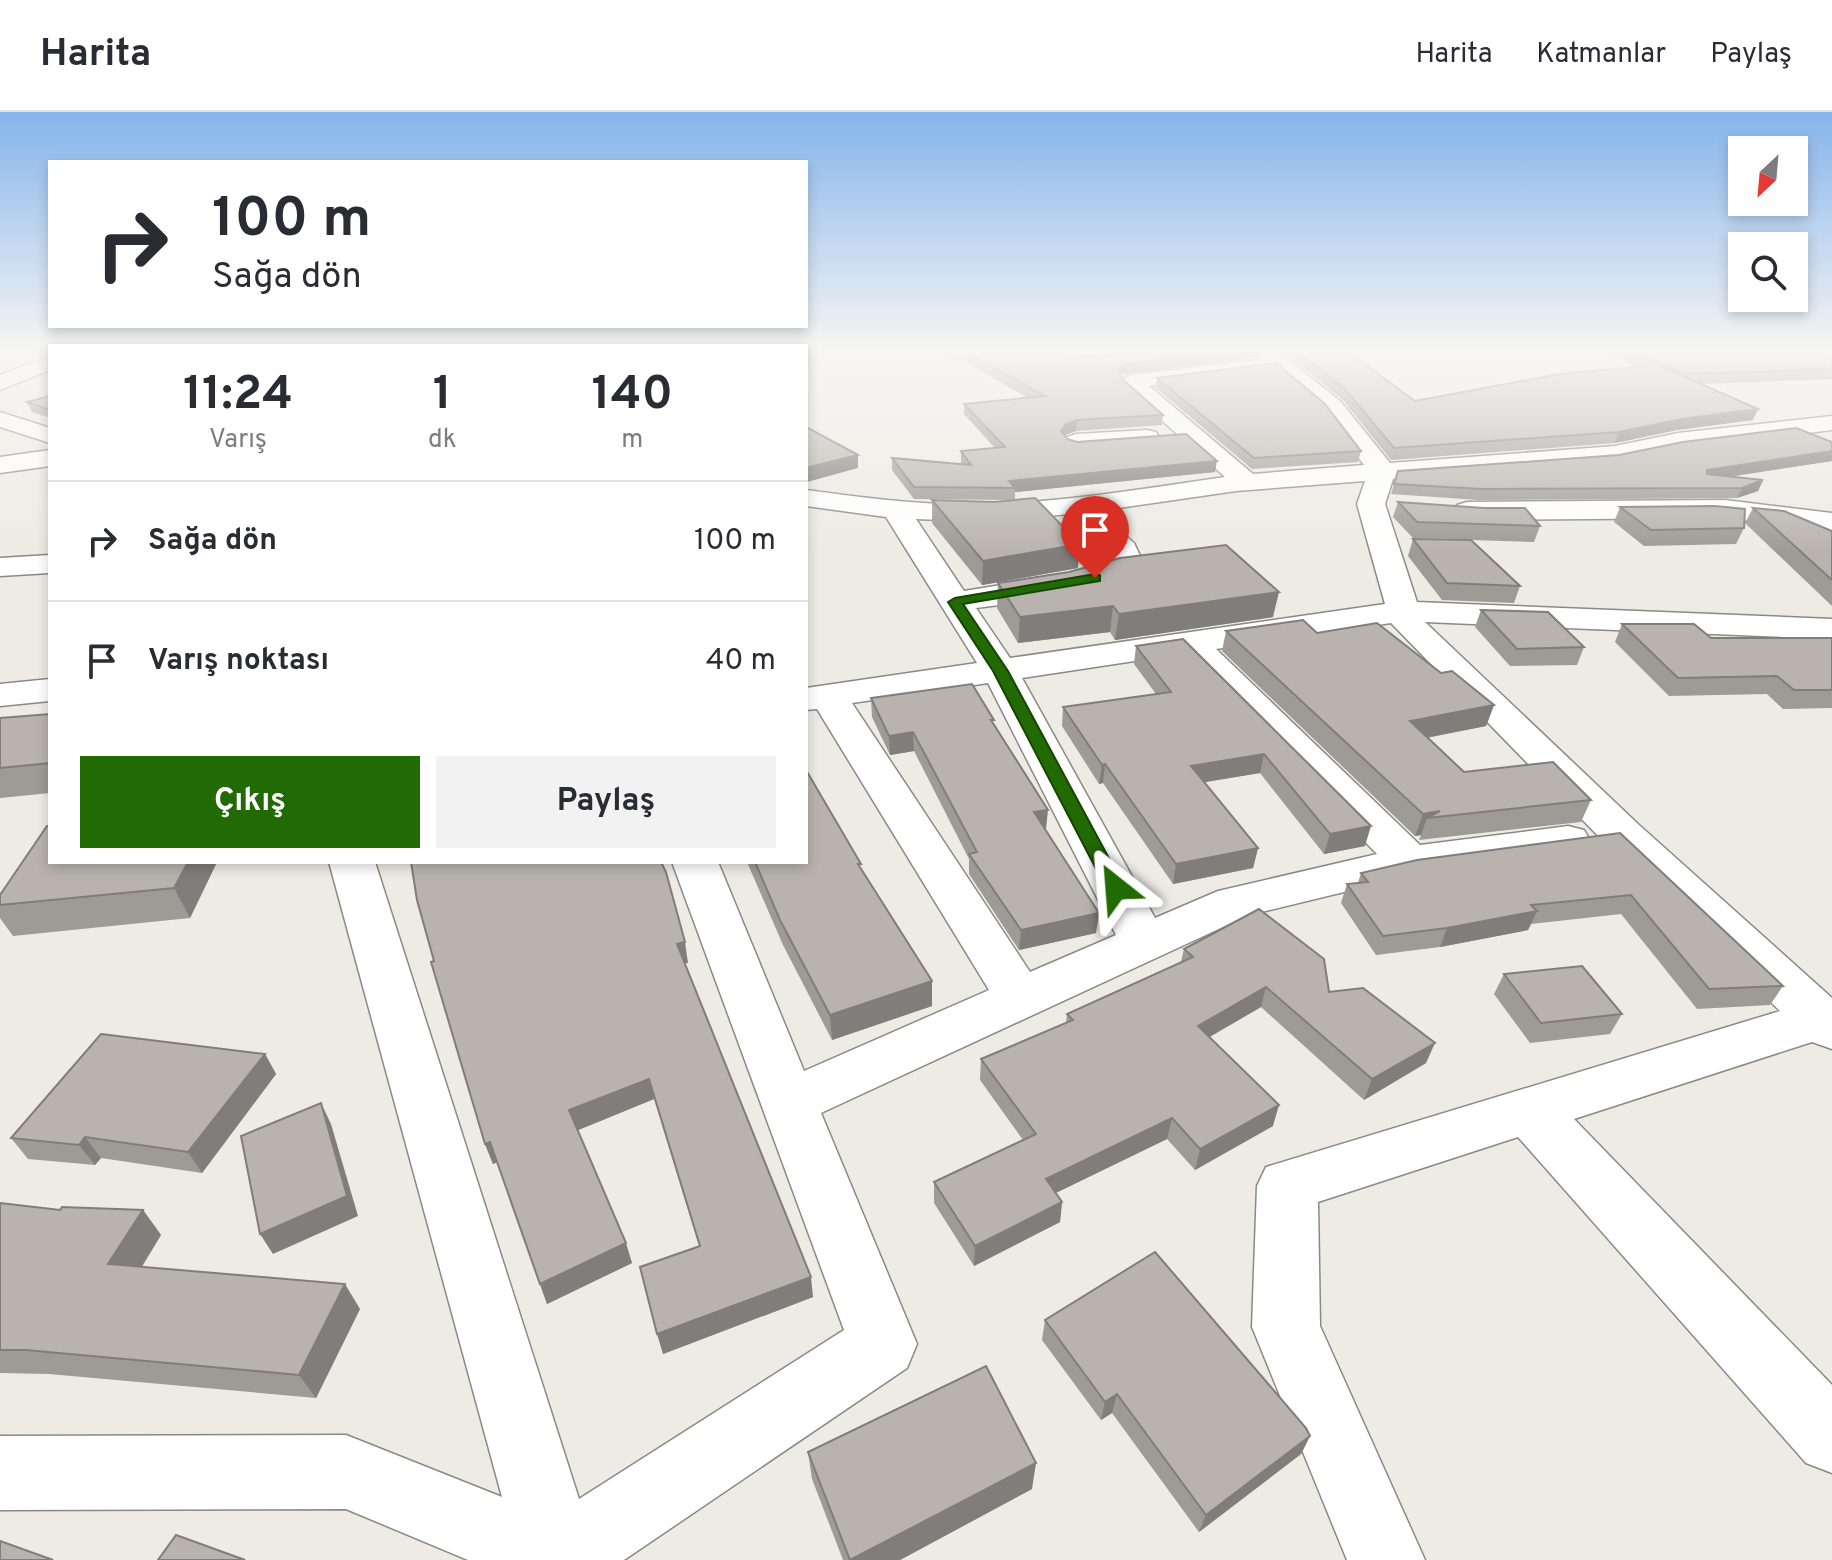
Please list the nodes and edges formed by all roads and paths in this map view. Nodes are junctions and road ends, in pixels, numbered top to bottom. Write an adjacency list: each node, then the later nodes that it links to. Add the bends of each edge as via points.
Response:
1 (0, 419): 6 (street)
2 (1174, 419): 5 (street)
3 (1340, 419): 14 (street)
4 (1832, 423): 8 (street)
5 (1193, 434): 7 (street); 12 (street)
6 (48, 435)
7 (1076, 442)
8 (1615, 454): 11 (street); 14 (street)
9 (48, 458): 10 (street)
10 (0, 465)
11 (1659, 473)
12 (1247, 482): 14 (street); 16 (street)
13 (1689, 486): 19 (street)
14 (1385, 494): 24 (street)
15 (808, 498): 18 (street)
16 (1074, 505): 18 (street, via 993,513); 23 (street, via 1123,549 1128,562 1122,569)
17 (1433, 508): 19 (street)
18 (896, 510): 23 (street)
19 (1747, 511): 20 (street)
20 (1832, 522)
21 (48, 564): 22 (street)
22 (0, 567)
23 (955, 602): 27 (street)
24 (1404, 611): 25 (street); 26 (street); 31 (street, via 1408,624)
25 (1832, 629)
26 (1191, 644): 27 (street); 32 (street)
27 (1000, 671): 30 (street); 35 (street)
28 (48, 690): 29 (street)
29 (0, 695)
30 (817, 698): 36 (street)
31 (1622, 834): 32 (street); 37 (street)
32 (1410, 861): 35 (street, via 1235,902)
33 (353, 864): 42 (street)
34 (696, 864): 38 (street)
35 (1144, 942): 36 (street)
36 (1020, 998): 38 (street)
37 (1826, 1024): 39 (street)
38 (789, 1102): 42 (street, via 883,1344)
39 (1529, 1110): 40 (street); 43 (street, via 1287,1186 1286,1327)
40 (1832, 1437)
41 (0, 1473): 42 (street, via 346,1472)
42 (558, 1559)
43 (1386, 1560)

